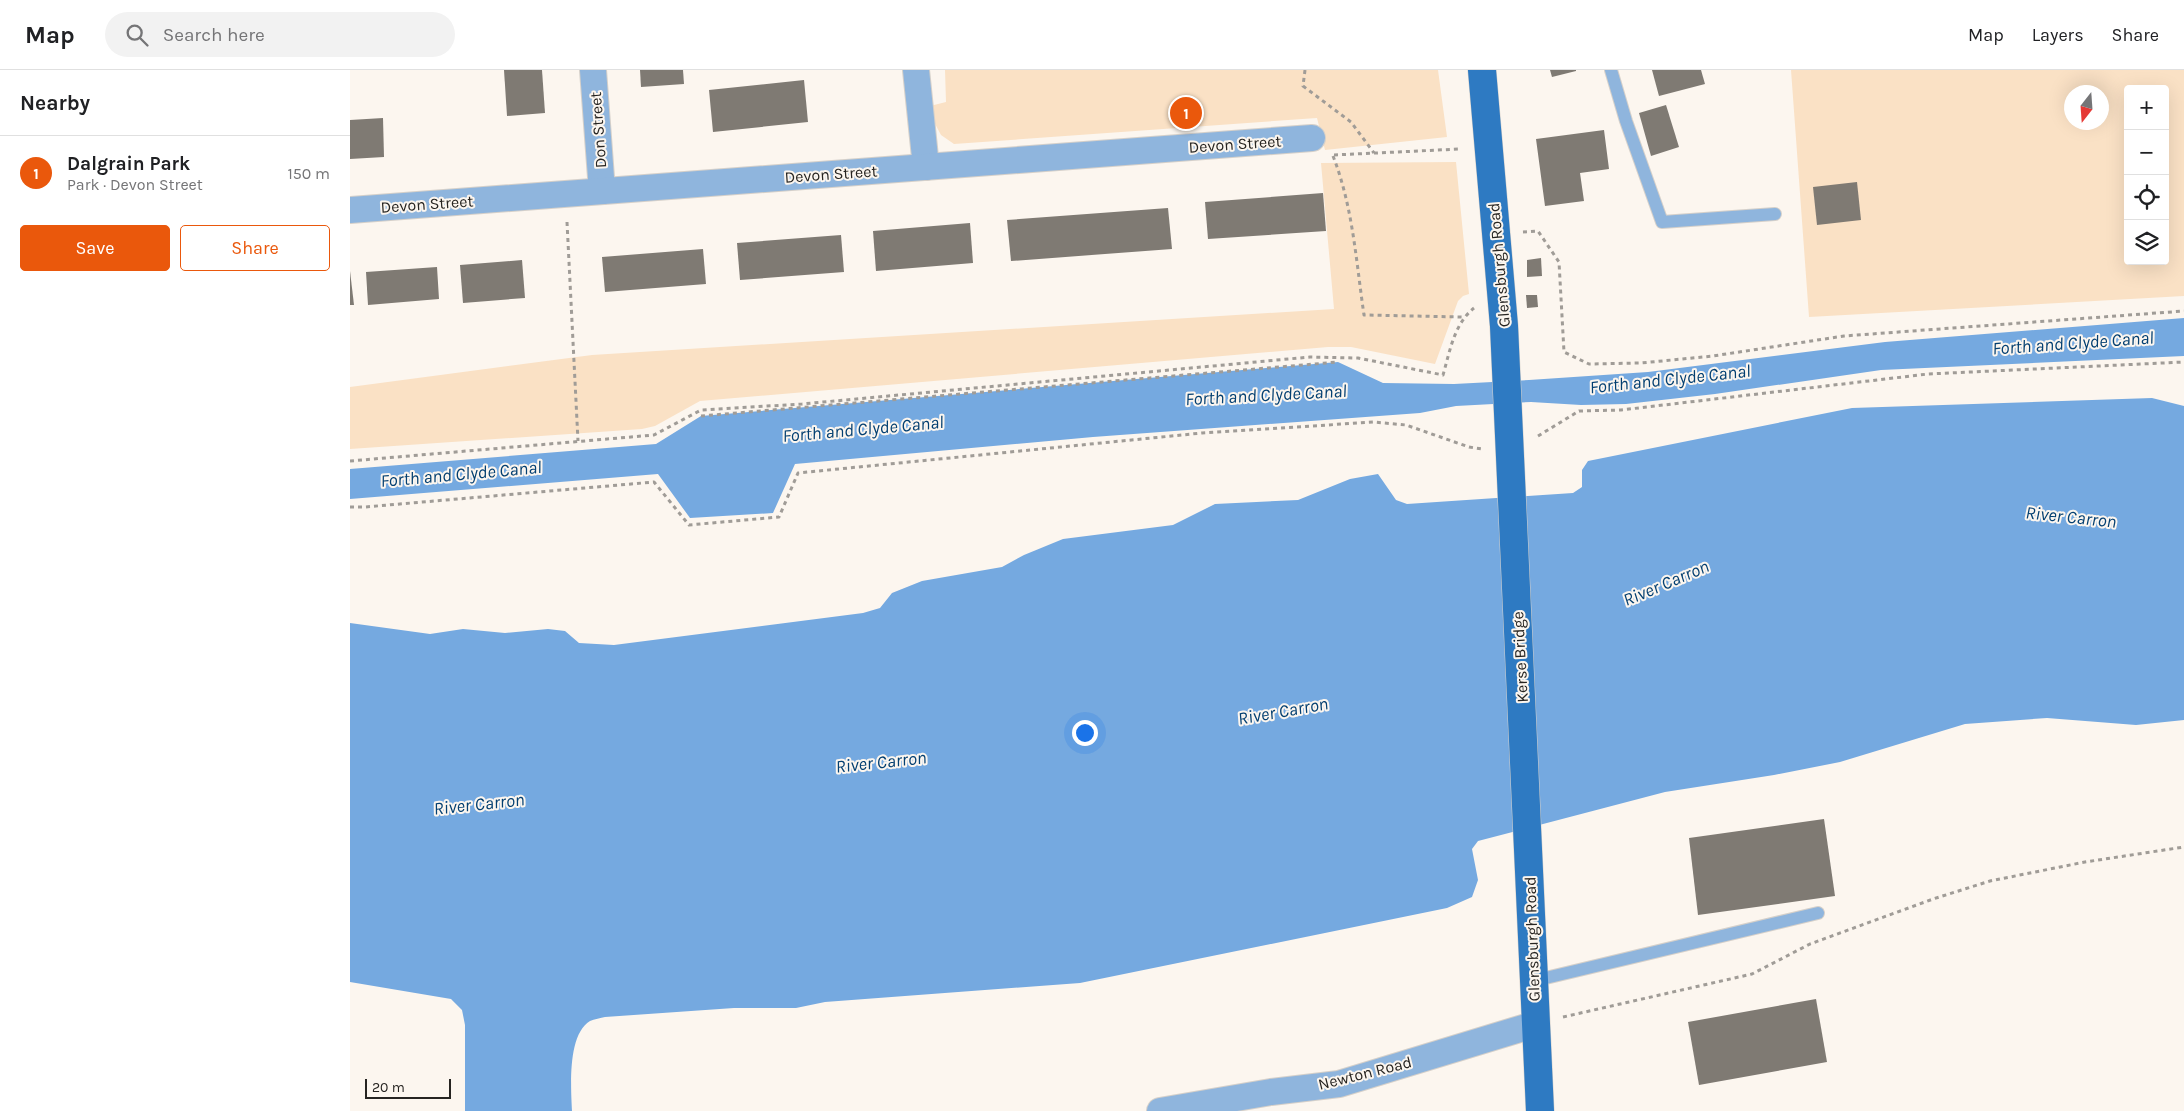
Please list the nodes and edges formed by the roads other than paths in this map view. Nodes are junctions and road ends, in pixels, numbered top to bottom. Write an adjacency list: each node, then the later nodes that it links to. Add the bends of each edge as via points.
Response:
1 (593, 70): 7 (street, Don Street)
2 (916, 70): 6 (street)
3 (1482, 70): 10 (main road, Glensburgh Road, via 1504,326)
4 (1611, 70): 9 (lane, via 1662,222)
5 (1312, 138): 6 (street, Devon Street)
6 (926, 167): 7 (street, Devon Street)
7 (602, 191): 8 (street, Devon Street)
8 (350, 210)
9 (1775, 214)
10 (1503, 445): 11 (main road, Kerse Bridge)
11 (1529, 854): 13 (main road, Glensburgh Road)
12 (1818, 913): 13 (lane)
13 (1533, 981): 14 (main road, Glensburgh Road)
14 (1536, 1024): 15 (street, Newton Road, via 1339,1084); 16 (main road, Glensburgh Road)
15 (1160, 1111)
16 (1540, 1111)

